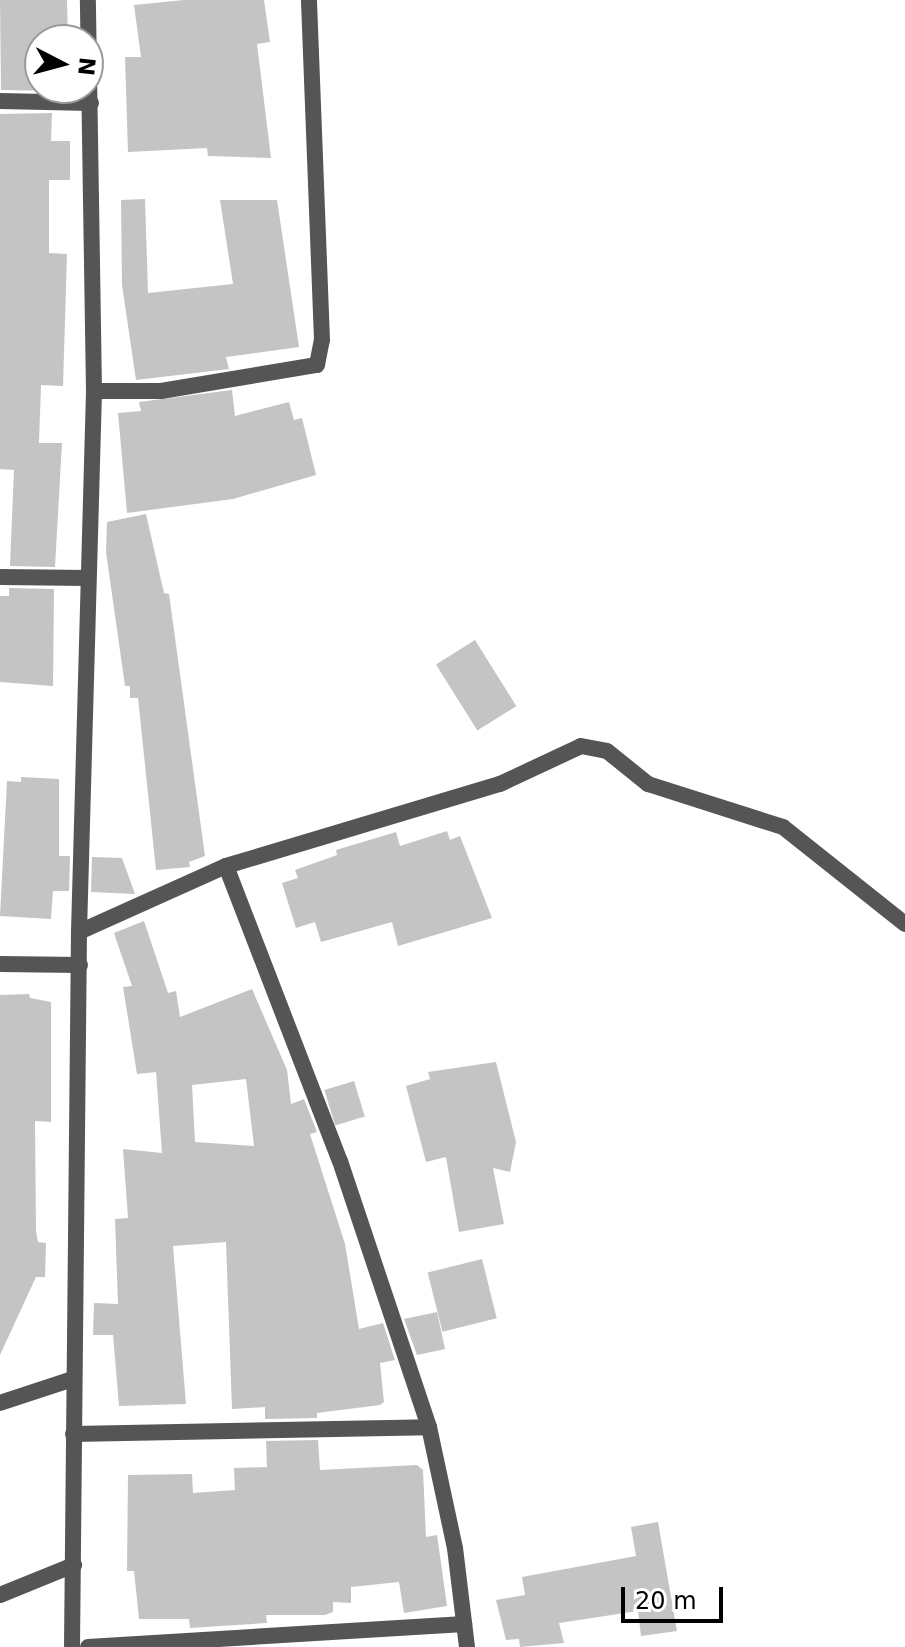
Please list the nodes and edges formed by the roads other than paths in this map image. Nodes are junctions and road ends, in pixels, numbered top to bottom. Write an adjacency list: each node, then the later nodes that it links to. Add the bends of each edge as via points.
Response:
1 (88, 0): 3 (street)
2 (309, 0): 7 (street, via 322,340 317,365 161,391)
3 (89, 24)
4 (0, 101): 5 (street)
5 (24, 102)
6 (91, 104): 7 (street)
7 (94, 391): 9 (street)
8 (0, 577): 9 (street)
9 (87, 578): 12 (street)
10 (226, 866): 11 (street, via 500,784 581,746 607,751 648,784 783,827); 12 (street); 17 (street, via 340,1161)
11 (905, 924)
12 (79, 932): 14 (street)
13 (0, 964): 14 (street)
14 (80, 965): 15 (street)
15 (73, 1379): 16 (street); 18 (street)
16 (0, 1403)
17 (429, 1427): 18 (street); 21 (street, via 455,1548)
18 (73, 1434): 19 (street)
19 (74, 1565): 20 (street); 22 (street)
20 (0, 1595)
21 (464, 1624): 23 (street); 24 (street)
22 (72, 1647)
23 (88, 1647)
24 (467, 1647)

